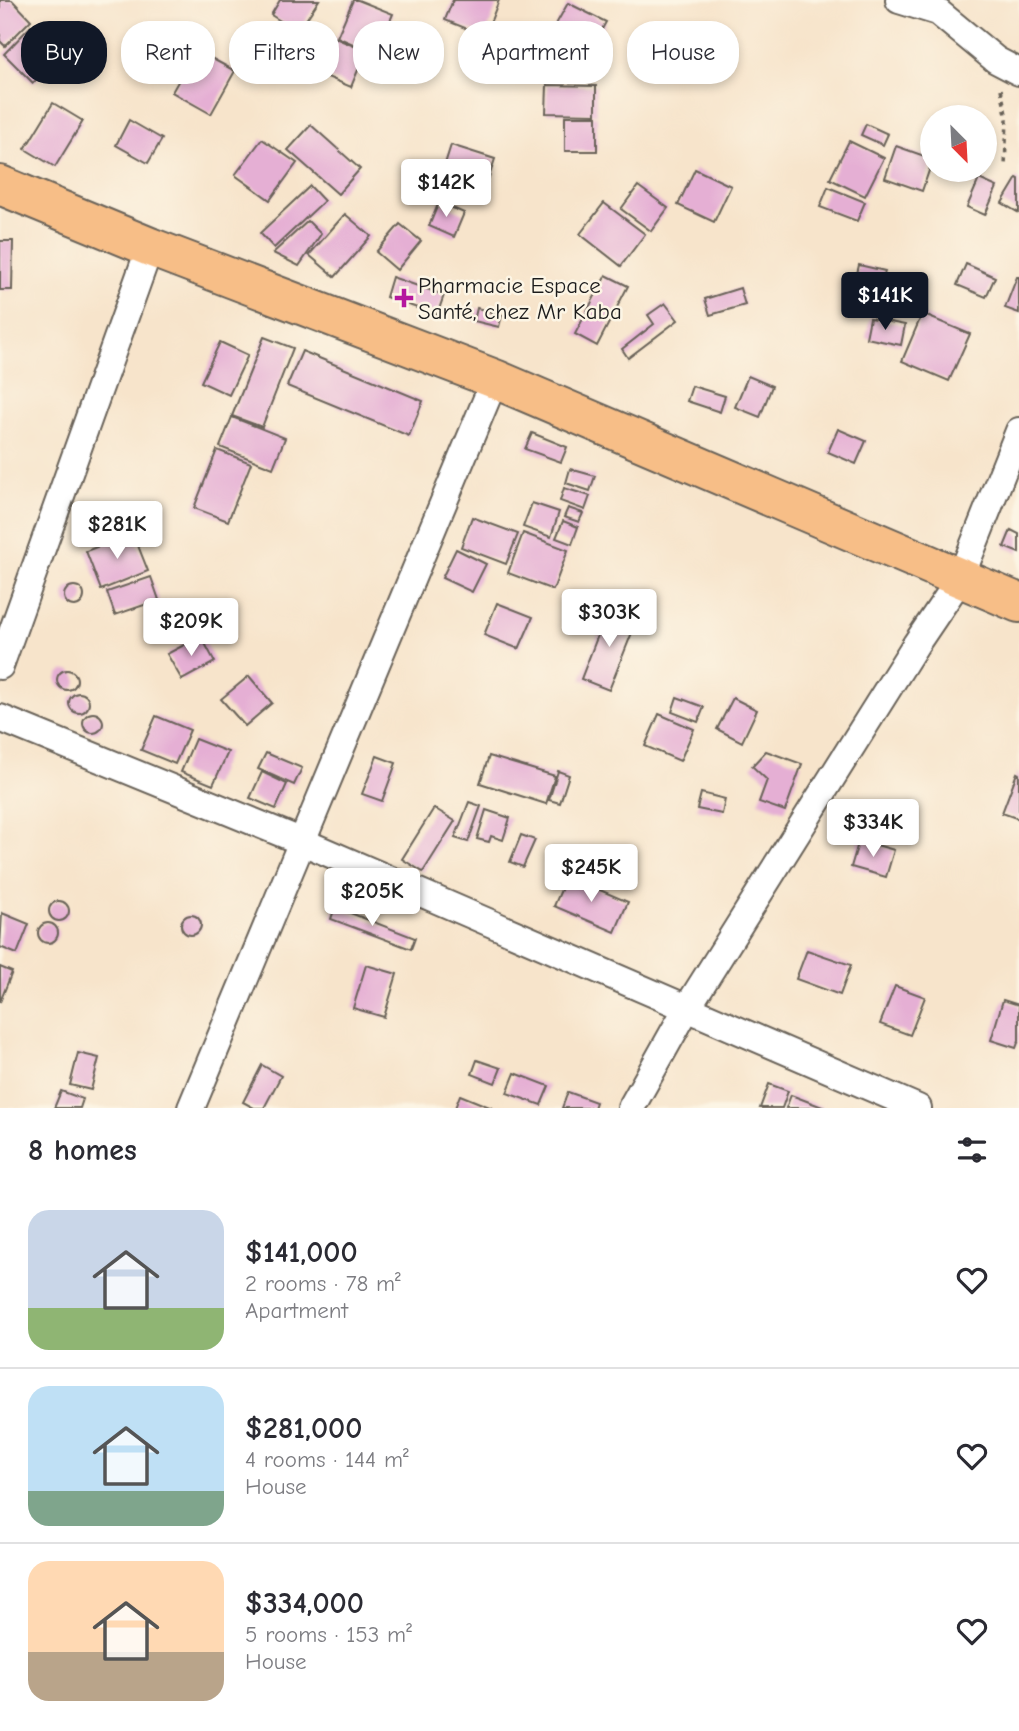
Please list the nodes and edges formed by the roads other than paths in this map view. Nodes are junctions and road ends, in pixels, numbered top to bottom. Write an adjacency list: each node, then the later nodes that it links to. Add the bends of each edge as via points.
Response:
1 (899, 0): 2 (street, via 939,12 996,60)
2 (1019, 72)
3 (0, 185): 4 (highway)
4 (150, 247): 5 (highway); 9 (street)
5 (495, 379): 7 (highway); 11 (street)
6 (1019, 431): 7 (street)
7 (960, 579): 8 (highway); 12 (street)
8 (1019, 603)
9 (0, 666)
10 (0, 718): 11 (street)
11 (303, 842): 12 (street); 13 (street)
12 (687, 1008): 14 (street); 15 (street)
13 (191, 1108)
14 (631, 1108)
15 (918, 1108)

